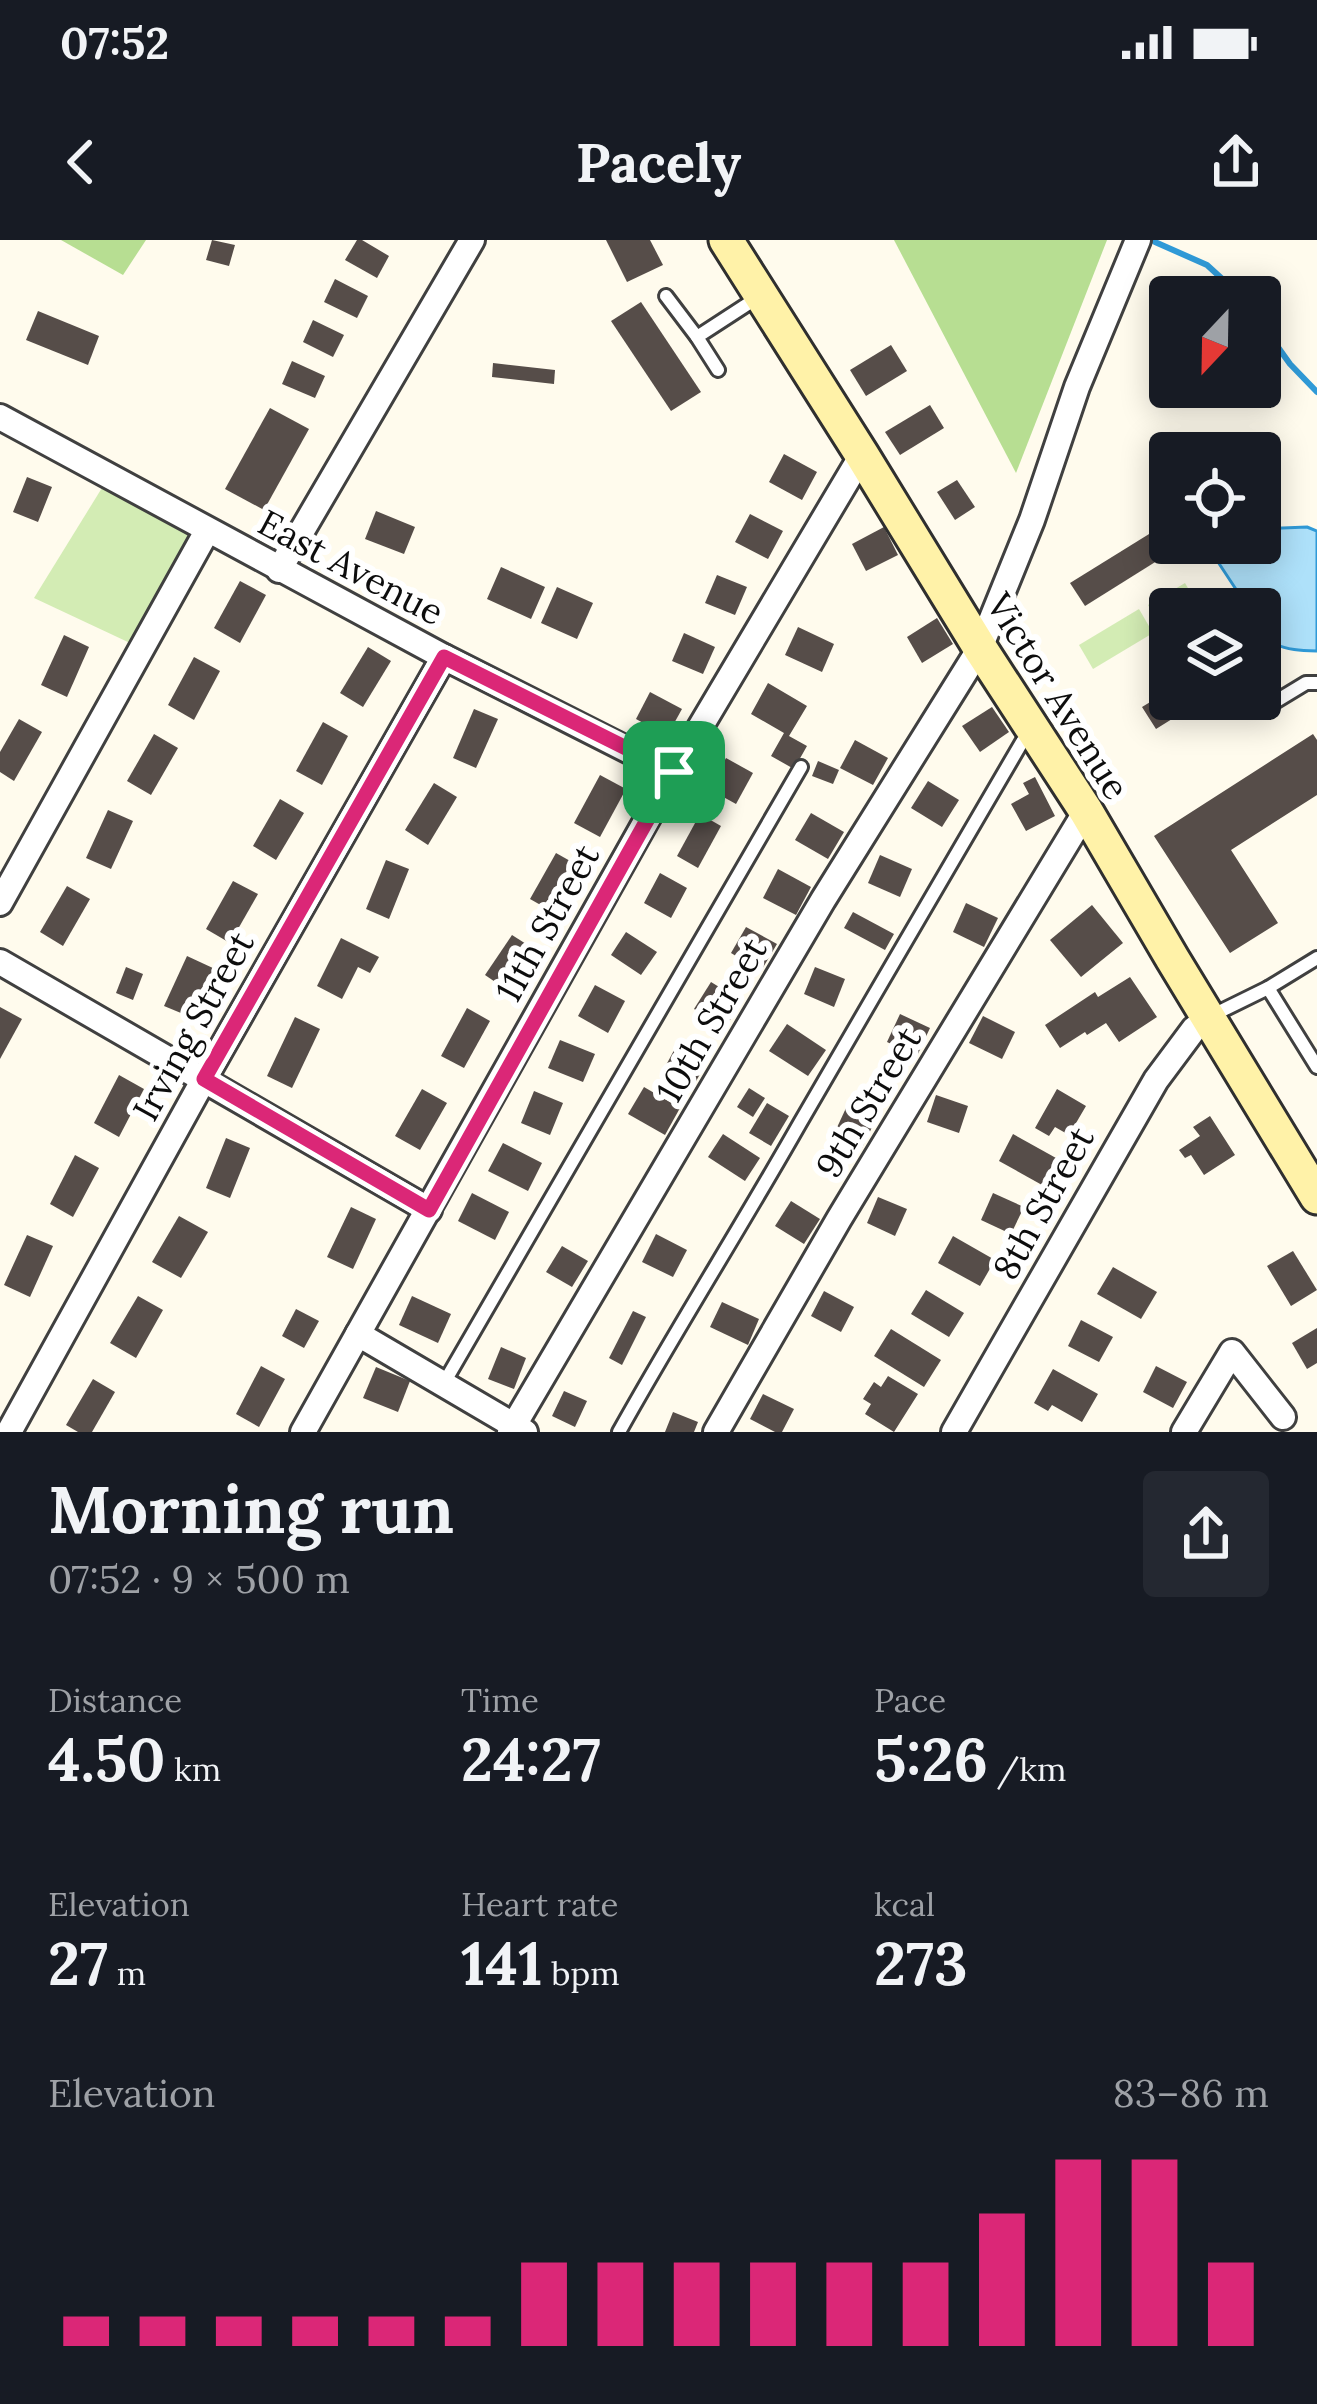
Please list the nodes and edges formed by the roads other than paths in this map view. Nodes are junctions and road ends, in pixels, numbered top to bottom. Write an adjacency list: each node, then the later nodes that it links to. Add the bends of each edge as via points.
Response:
1 (472, 240): 11 (street)
2 (726, 240): 4 (street, Victor Avenue)
3 (1138, 240): 12 (street, 10th Street)
4 (761, 295): 6 (lane); 9 (street, Victor Avenue)
5 (666, 296): 6 (lane)
6 (697, 337): 7 (lane)
7 (718, 370)
8 (0, 417): 10 (street, East Avenue)
9 (862, 454): 12 (street, Victor Avenue); 18 (street, 11th Street)
10 (207, 531): 11 (street, East Avenue); 20 (street)
11 (279, 570): 13 (street, East Avenue)
12 (980, 648): 16 (street, Victor Avenue); 32 (street, 10th Street, via 823,900)
13 (444, 657): 18 (street, East Avenue); 26 (street, Irving Street)
14 (1317, 682): 15 (lane)
15 (1281, 698)
16 (1035, 733): 19 (street, Victor Avenue); 35 (lane, via 1022,742)
17 (801, 766): 30 (lane)
18 (674, 772): 28 (street, 11th Street)
19 (1086, 811): 24 (street, Victor Avenue); 36 (street, 9th Street)
20 (0, 903)
21 (1317, 958): 23 (lane)
22 (0, 962): 26 (street)
23 (1268, 988): 24 (lane); 25 (lane)
24 (1208, 1018): 27 (street, Victor Avenue); 37 (street, 8th Street, via 1156,1079)
25 (1317, 1067)
26 (204, 1079): 28 (street); 33 (street, Irving Street)
27 (1317, 1197)
28 (429, 1210): 29 (street, 11th Street)
29 (358, 1334): 30 (street); 34 (street, 11th Street)
30 (443, 1384): 32 (street)
31 (1283, 1417): 38 (street, via 1232,1352)
32 (516, 1430)
33 (9, 1432)
34 (303, 1432)
35 (619, 1432)
36 (716, 1432)
37 (954, 1432)
38 (1184, 1432)

